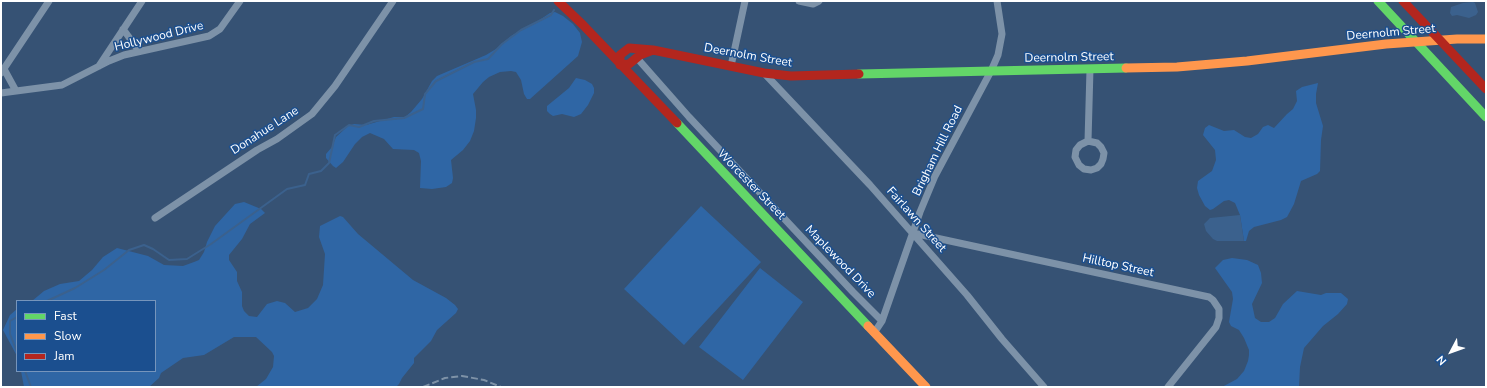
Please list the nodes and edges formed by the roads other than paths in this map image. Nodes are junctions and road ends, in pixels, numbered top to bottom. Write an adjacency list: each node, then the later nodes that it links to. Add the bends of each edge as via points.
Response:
1 (49, 1): 21 (street)
2 (142, 1): 12 (street)
3 (240, 1): 15 (street, Hollywood Drive, via 220,29 209,36)
4 (393, 1): 29 (street, Donahue Lane, via 336,86 312,114)
5 (558, 1): 17 (main road, Worcester Street)
6 (745, 1): 18 (street)
7 (799, 1): 8 (street, via 815,4)
8 (819, 1)
9 (997, 1): 22 (street, Brigham Hill Road, via 1002,34)
10 (1378, 1): 27 (main road)
11 (1403, 1): 24 (main road)
12 (123, 29): 15 (street); 19 (street)
13 (1486, 37): 20 (main road, Deernolm Street, via 1386,44 1177,67)
14 (653, 50): 16 (main road); 17 (main road, Deernolm Street, via 629,48 620,55); 18 (main road, Deernolm Street)
15 (139, 51): 19 (street, Hollywood Drive)
16 (637, 58): 17 (main road, via 629,64); 31 (street, Maplewood Drive, via 689,118)
17 (620, 65): 32 (main road, Worcester Street)
18 (731, 66): 23 (main road, Deernolm Street)
19 (98, 67): 25 (street, Hollywood Drive, via 62,85)
20 (1090, 69): 22 (main road, Deernolm Street); 28 (street)
21 (2, 71): 25 (street)
22 (991, 71): 23 (main road, Deernolm Street, via 805,77); 30 (street, Brigham Hill Road, via 938,171)
23 (764, 73): 30 (street, Fairlawn Street)
24 (1486, 90)
25 (16, 91): 26 (street, Hollywood Drive)
26 (1, 93)
27 (1486, 117)
28 (1088, 141): 28 (street, via 1099,145 1104,156 1099,166 1091,170 1079,166 1075,157 1080,145)
29 (155, 218)
30 (913, 233): 31 (street, Brigham Hill Road); 34 (street, Fairlawn Street); 35 (street, Hilltop Street, via 1209,297 1219,309 1220,318 1216,327)
31 (882, 321): 32 (street, Brigham Hill Road)
32 (874, 333): 33 (main road, Worcester Street)
33 (926, 387)
34 (1044, 387)
35 (1168, 387)

